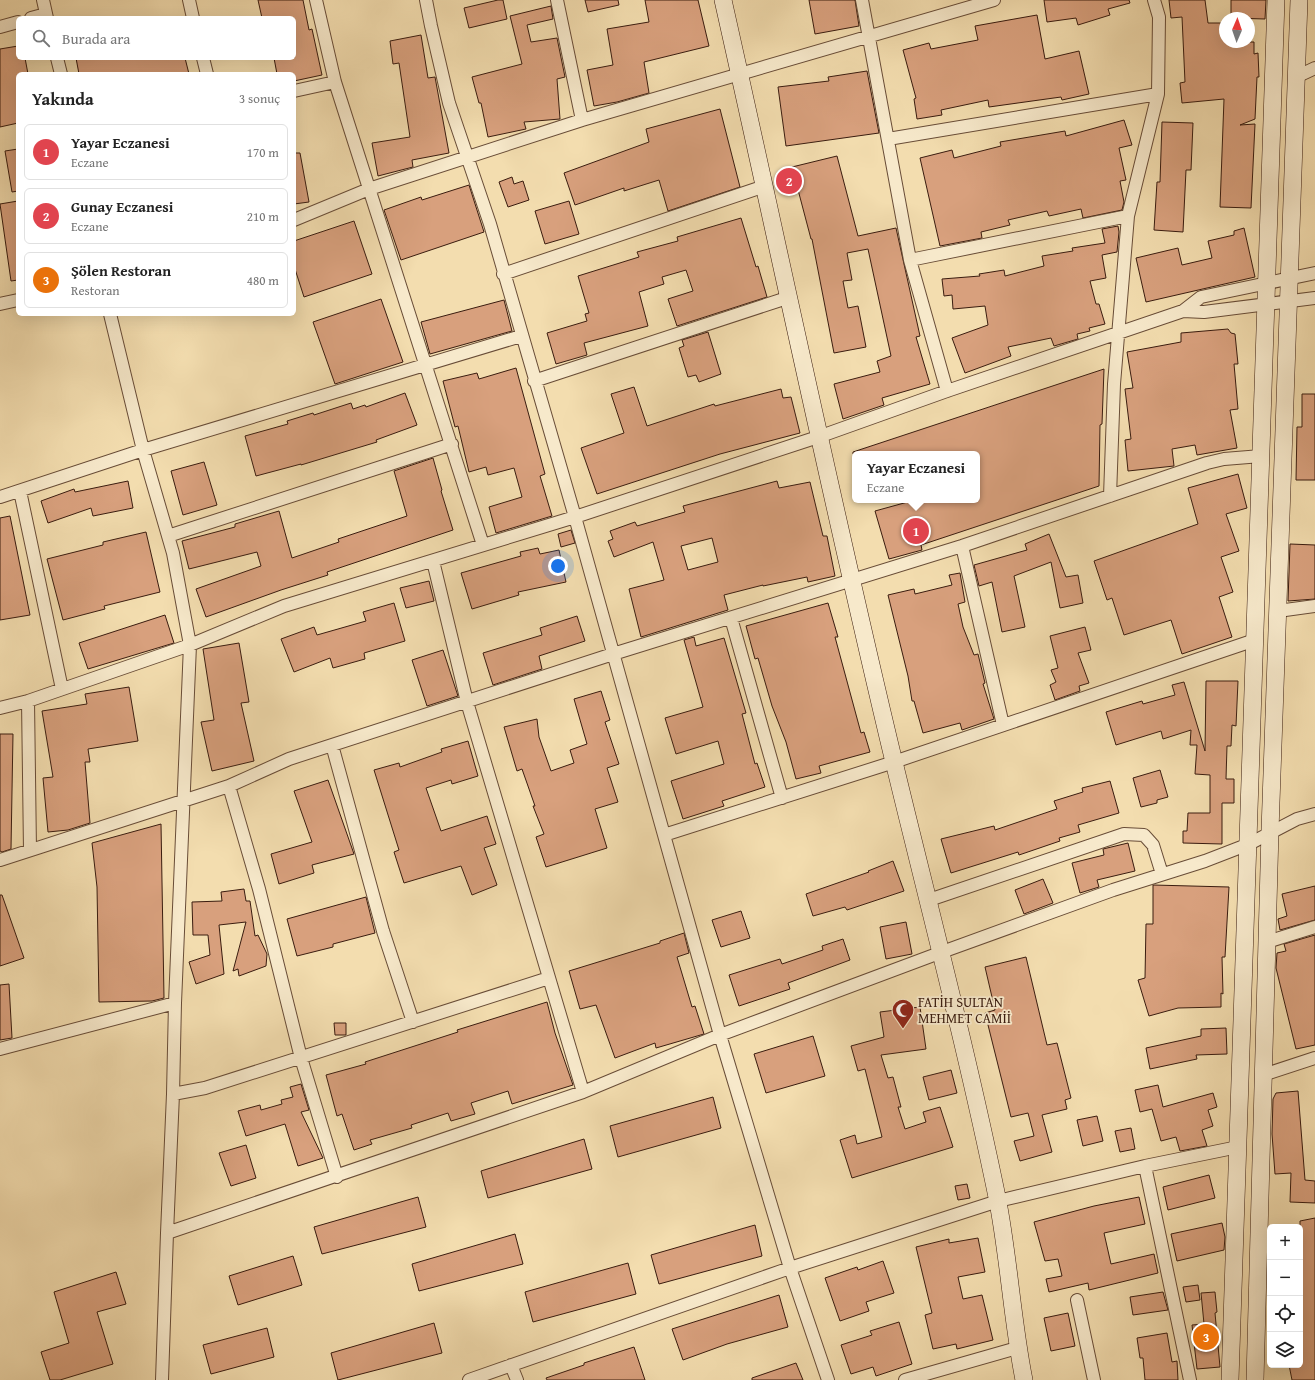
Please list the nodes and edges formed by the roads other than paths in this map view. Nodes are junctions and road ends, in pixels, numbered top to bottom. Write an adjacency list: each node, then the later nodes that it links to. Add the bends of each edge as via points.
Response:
1 (42, 0): 12 (street)
2 (189, 0): 13 (street)
3 (316, 0): 24 (street)
4 (426, 0): 29 (street, via 449,102)
5 (557, 0): 27 (street)
6 (723, 0): 22 (main road)
7 (862, 0): 16 (street)
8 (994, 0): 16 (street)
9 (1154, 0): 26 (street, via 1159,17)
10 (1276, 0): 38 (main road)
11 (1299, 0): 23 (main road)
12 (46, 16)
13 (193, 16)
14 (16, 23): 15 (street)
15 (0, 27)
16 (869, 36): 22 (street); 28 (street)
17 (58, 60): 20 (street)
18 (204, 60): 21 (street)
19 (1315, 68): 23 (street)
20 (60, 72)
21 (207, 72)
22 (740, 75): 27 (street); 30 (main road)
23 (1296, 77): 37 (main road)
24 (335, 82): 25 (street); 31 (street)
25 (296, 91)
26 (1158, 94): 28 (street); 32 (street)
27 (582, 120): 29 (street)
28 (888, 138): 34 (street)
29 (467, 158): 31 (street); 36 (street, via 490,224)
30 (765, 186): 36 (street); 39 (main road)
31 (369, 190): 33 (street); 49 (street)
32 (1128, 216): 34 (street); 47 (street)
33 (296, 219)
34 (910, 260): 51 (street)
35 (1315, 273): 37 (street)
36 (503, 274): 48 (street)
37 (1289, 279): 38 (street); 42 (main road)
38 (1267, 283): 44 (main road); 45 (street, via 1201,298)
39 (790, 297): 50 (street); 52 (main road)
40 (1315, 298): 42 (street)
41 (16, 300): 43 (street)
42 (1289, 302): 44 (street); 66 (main road)
43 (0, 304)
44 (1266, 305): 45 (street, via 1204,312); 55 (main road)
45 (1183, 311): 47 (street)
46 (110, 316): 54 (street)
47 (1118, 334): 51 (street); 57 (street)
48 (521, 336): 49 (street); 50 (street)
49 (426, 366): 53 (street); 54 (street)
50 (534, 381): 59 (street)
51 (947, 390): 52 (street)
52 (820, 436): 59 (street); 64 (main road)
53 (452, 444): 60 (street); 61 (street)
54 (143, 450): 56 (street); 60 (street)
55 (1261, 456): 57 (street, via 1207,463); 68 (main road)
56 (20, 491): 58 (street); 71 (street)
57 (1110, 496): 62 (street)
58 (0, 497)
59 (575, 517): 61 (street); 70 (street)
60 (168, 536): 69 (street)
61 (483, 545): 63 (street)
62 (962, 546): 64 (street); 75 (street)
63 (433, 560): 69 (street, via 284,606); 73 (street)
64 (852, 580): 67 (street); 77 (main road)
65 (1315, 606): 66 (street)
66 (1278, 611): 82 (main road)
67 (731, 618): 70 (street); 79 (street)
68 (1255, 640): 75 (street); 84 (main road)
69 (190, 645): 71 (street); 80 (street)
70 (613, 654): 73 (street); 83 (street)
71 (62, 689): 72 (street)
72 (28, 701): 74 (street); 85 (street)
73 (467, 702): 76 (street); 92 (street)
74 (0, 708)
75 (1003, 725): 77 (street)
76 (332, 745): 78 (street, via 282,761); 94 (street, via 383,931)
77 (894, 762): 79 (street); 88 (main road)
78 (229, 786): 80 (street); 97 (street, via 259,889)
79 (782, 798): 83 (street)
80 (183, 800): 85 (street); 93 (street)
81 (1315, 814): 82 (street)
82 (1270, 832): 84 (street); 90 (main road)
83 (664, 835): 95 (street)
84 (1248, 844): 87 (street); 102 (main road)
85 (30, 850): 86 (street)
86 (0, 860)
87 (1162, 874): 88 (street, via 1153,844 1144,835 1124,834); 91 (street)
88 (929, 900): 91 (main road)
89 (1315, 927): 90 (street)
90 (1267, 942): 99 (main road)
91 (942, 952): 95 (street); 105 (main road)
92 (549, 978): 94 (street); 100 (street)
93 (175, 1003): 96 (street); 101 (street)
94 (413, 1022): 97 (street)
95 (720, 1035): 100 (street); 107 (street)
96 (0, 1049)
97 (301, 1058): 101 (street, via 205,1088); 104 (street)
98 (1315, 1058): 99 (street)
99 (1263, 1075): 120 (main road)
100 (583, 1092): 104 (street)
101 (173, 1094): 106 (street)
102 (1238, 1147): 103 (street); 119 (main road)
103 (1145, 1166): 105 (street); 118 (street)
104 (336, 1177): 106 (street)
105 (998, 1201): 107 (street); 109 (main road)
106 (167, 1233): 111 (street)
107 (790, 1268): 110 (street); 114 (street)
108 (1077, 1300): 117 (street)
109 (1017, 1348): 115 (street); 116 (main road)
110 (512, 1365): 112 (street); 113 (street)
111 (162, 1380)
112 (469, 1380)
113 (516, 1380)
114 (828, 1380)
115 (905, 1380)
116 (1024, 1380)
117 (1094, 1380)
118 (1190, 1380)
119 (1230, 1380)
120 (1255, 1380)

